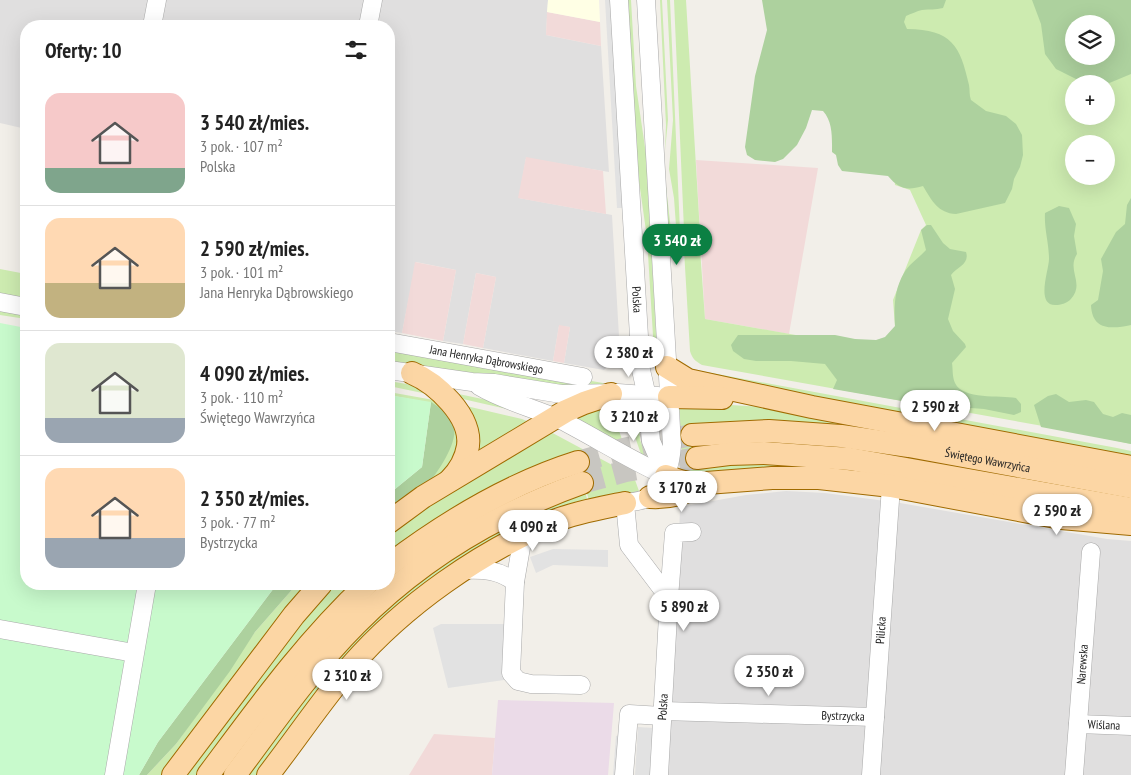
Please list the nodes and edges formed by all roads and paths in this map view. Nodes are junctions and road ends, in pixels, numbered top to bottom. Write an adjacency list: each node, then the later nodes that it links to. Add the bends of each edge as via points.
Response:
1 (157, 0): 5 (street)
2 (373, 0): 6 (street)
3 (619, 0): 11 (street, Polska)
4 (646, 0): 10 (street, Polska)
5 (153, 20)
6 (369, 20)
7 (0, 302): 8 (street)
8 (20, 306)
9 (395, 343): 14 (street, Jana Henryka Dąbrowskiego)
10 (667, 367): 18 (street, Polska); 19 (main road, via 688,380)
11 (641, 370): 16 (street); 17 (street, Polska)
12 (395, 371): 13 (street, Jana Henryka Dąbrowskiego)
13 (412, 373): 15 (street, Jana Henryka Dąbrowskiego); 25 (main road, via 442,393 460,416 467,432 468,446 464,458)
14 (583, 377)
15 (472, 382): 16 (street, Jana Henryka Dąbrowskiego, via 561,394); 20 (street, Jana Henryka Dąbrowskiego, via 491,394)
16 (615, 393): 17 (street, Jana Henryka Dąbrowskiego); 20 (main road, via 584,403)
17 (647, 396): 18 (street, Jana Henryka Dąbrowskiego); 24 (street, Polska, via 651,441)
18 (669, 397): 19 (main road, via 736,399); 24 (street, Polska, via 672,455)
19 (812, 407): 23 (main road)
20 (555, 418): 24 (street, Jana Henryka Dąbrowskiego); 25 (main road)
21 (692, 435): 28 (main road, Świętego Wawrzyńca, via 769,431 841,436)
22 (697, 458): 31 (main road, Świętego Wawrzyńca, via 764,453 850,459)
23 (1131, 467)
24 (666, 476): 26 (main road); 29 (street, Polska)
25 (448, 482): 32 (main road)
26 (703, 484): 27 (main road, via 795,477); 29 (main road, via 686,493)
27 (891, 486): 33 (main road); 52 (street, Pilicka)
28 (1131, 487)
29 (650, 498): 30 (street)
30 (624, 503): 37 (main road, via 573,514); 47 (street, via 629,545)
31 (1131, 509)
32 (395, 518)
33 (1078, 520): 34 (main road); 35 (street)
34 (1131, 524)
35 (1131, 530)
36 (692, 532): 47 (street, Polska, via 674,533)
37 (523, 536): 40 (main road); 41 (street)
38 (1091, 552): 53 (street, Narewska)
39 (395, 561): 42 (main road, via 486,501 529,480 580,473 539,500 485,526 425,564)
40 (464, 570): 41 (street, via 497,572); 59 (main road, via 408,610 366,650)
41 (515, 582): 50 (street, via 508,640 511,673 518,680 531,684)
42 (395, 588)
43 (146, 590): 49 (street)
44 (317, 590): 56 (main road, via 284,628)
45 (361, 590): 57 (main road, via 303,650)
46 (392, 590): 58 (main road, via 354,625 311,674)
47 (669, 598): 51 (street, Polska)
48 (0, 629): 49 (street)
49 (134, 653): 55 (street)
50 (581, 685)
51 (662, 714): 52 (street, Bystrzycka); 60 (street, Bystrzycka, via 629,714); 61 (street, Polska)
52 (874, 716): 62 (street, Pilicka)
53 (1078, 724): 54 (street, Wiślana); 63 (street, Narewska)
54 (1131, 726)
55 (114, 775)
56 (173, 775)
57 (208, 775)
58 (235, 775)
59 (268, 775)
60 (624, 775)
61 (659, 775)
62 (871, 775)
63 (1074, 775)

